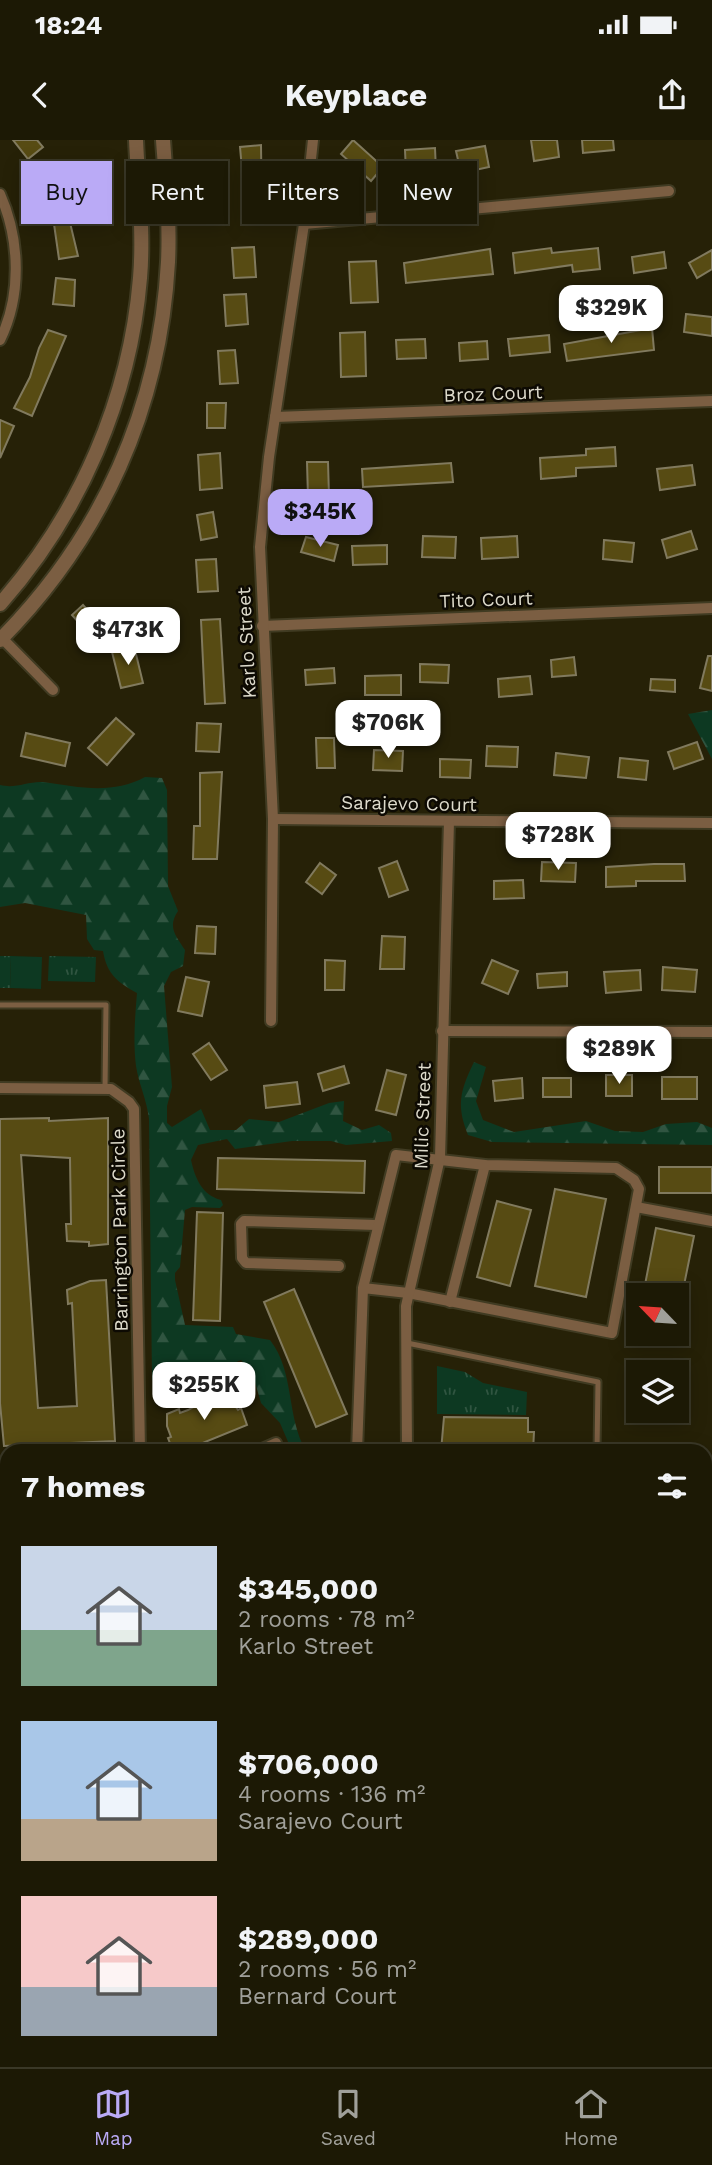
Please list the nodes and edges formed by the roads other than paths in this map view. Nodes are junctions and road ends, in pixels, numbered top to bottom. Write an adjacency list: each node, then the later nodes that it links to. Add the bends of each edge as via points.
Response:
1 (136, 140): 10 (street, via 140,277 118,395 64,518)
2 (163, 140): 13 (street, via 168,263 153,366 137,421 121,466 79,547 34,605)
3 (313, 140): 6 (street, Karlo Street)
4 (669, 191): 6 (street)
5 (0, 194): 7 (street, via 16,260 10,312)
6 (304, 225): 9 (street, Karlo Street)
7 (0, 340)
8 (712, 401): 9 (street, Broz Court)
9 (275, 417): 12 (street, Karlo Street, via 260,547)
10 (0, 604)
11 (712, 608): 12 (street, Tito Court)
12 (262, 626): 15 (street, Karlo Street)
13 (1, 638): 14 (street)
14 (53, 690)
15 (273, 819): 16 (street, Sarajevo Court); 19 (street, Karlo Street)
16 (449, 821): 17 (street, Sarajevo Court); 20 (street, Milic Street)
17 (712, 823)
18 (0, 1005): 23 (lane, via 106,1004)
19 (271, 1021)
20 (442, 1031): 21 (street); 24 (street, Milic Street)
21 (712, 1032)
22 (0, 1088): 23 (street)
23 (105, 1089): 34 (street, Barrington Park Circle, via 121,1094 135,1118)
24 (440, 1158): 25 (street); 28 (street, via 396,1155); 31 (street, Milic Street)
25 (485, 1165): 26 (street, via 616,1168 639,1189); 32 (street)
26 (636, 1207): 27 (street); 32 (street, via 612,1333)
27 (712, 1221)
28 (377, 1225): 29 (street, via 241,1224 246,1263); 30 (street)
29 (339, 1266)
30 (363, 1288): 31 (street); 35 (street)
31 (408, 1293): 32 (street); 33 (street, Milic Street)
32 (450, 1302)
33 (404, 1342): 36 (street, Milic Street); 37 (lane, via 598,1382)
34 (140, 1444)
35 (357, 1444)
36 (407, 1444)
37 (597, 1444)

